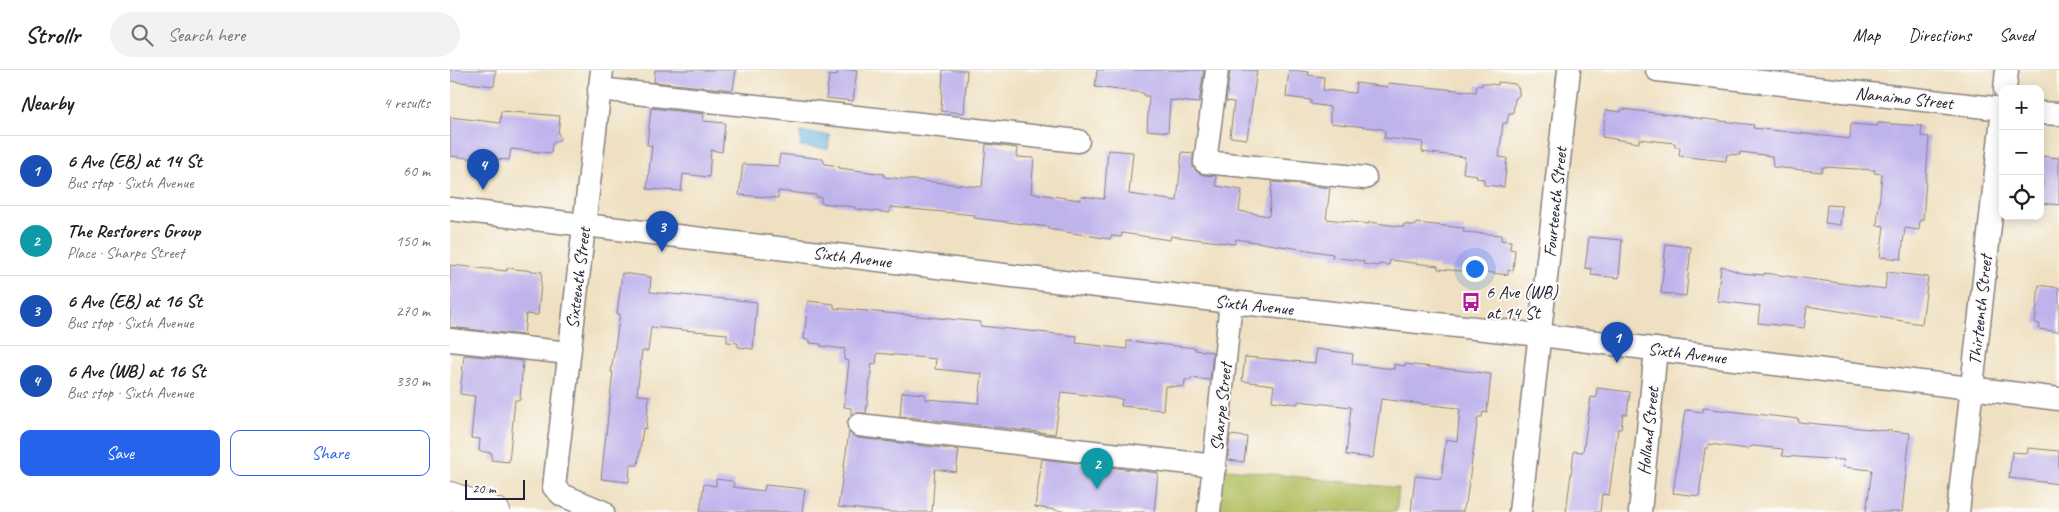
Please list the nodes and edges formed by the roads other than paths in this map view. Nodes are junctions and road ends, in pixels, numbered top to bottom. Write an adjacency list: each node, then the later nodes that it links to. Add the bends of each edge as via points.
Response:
1 (1217, 70): 12 (street, via 1205,162)
2 (1569, 70): 16 (street, Fourteenth Street)
3 (1656, 70): 7 (street, Nanaimo Street)
4 (2007, 70): 6 (street)
5 (601, 79): 11 (street); 14 (street, Sixteenth Street)
6 (2005, 85)
7 (1999, 109)
8 (2044, 113): 9 (street)
9 (2059, 114)
10 (2001, 130): 20 (street, Thirteenth Street)
11 (1078, 141)
12 (1366, 178)
13 (450, 209): 14 (street, Sixth Avenue)
14 (586, 213): 15 (street, Sixth Avenue); 19 (street, Sixteenth Street)
15 (1231, 302): 16 (street, Sixth Avenue); 23 (street, Sharpe Street)
16 (1540, 335): 18 (street, Sixth Avenue); 28 (street, Fourteenth Street)
17 (450, 340): 19 (street)
18 (1656, 349): 20 (street, Sixth Avenue); 29 (street, Holland Street)
19 (569, 353): 26 (street, Sixteenth Street, via 554,487 562,495)
20 (1971, 389): 21 (street, Sixth Avenue); 30 (street, Thirteenth Street)
21 (2059, 399)
22 (859, 425): 23 (street)
23 (1215, 466): 27 (street, Sharpe Street)
24 (450, 496): 25 (main road)
25 (496, 512)
26 (603, 512)
27 (1209, 512)
28 (1520, 512)
29 (1640, 512)
30 (1958, 512)

